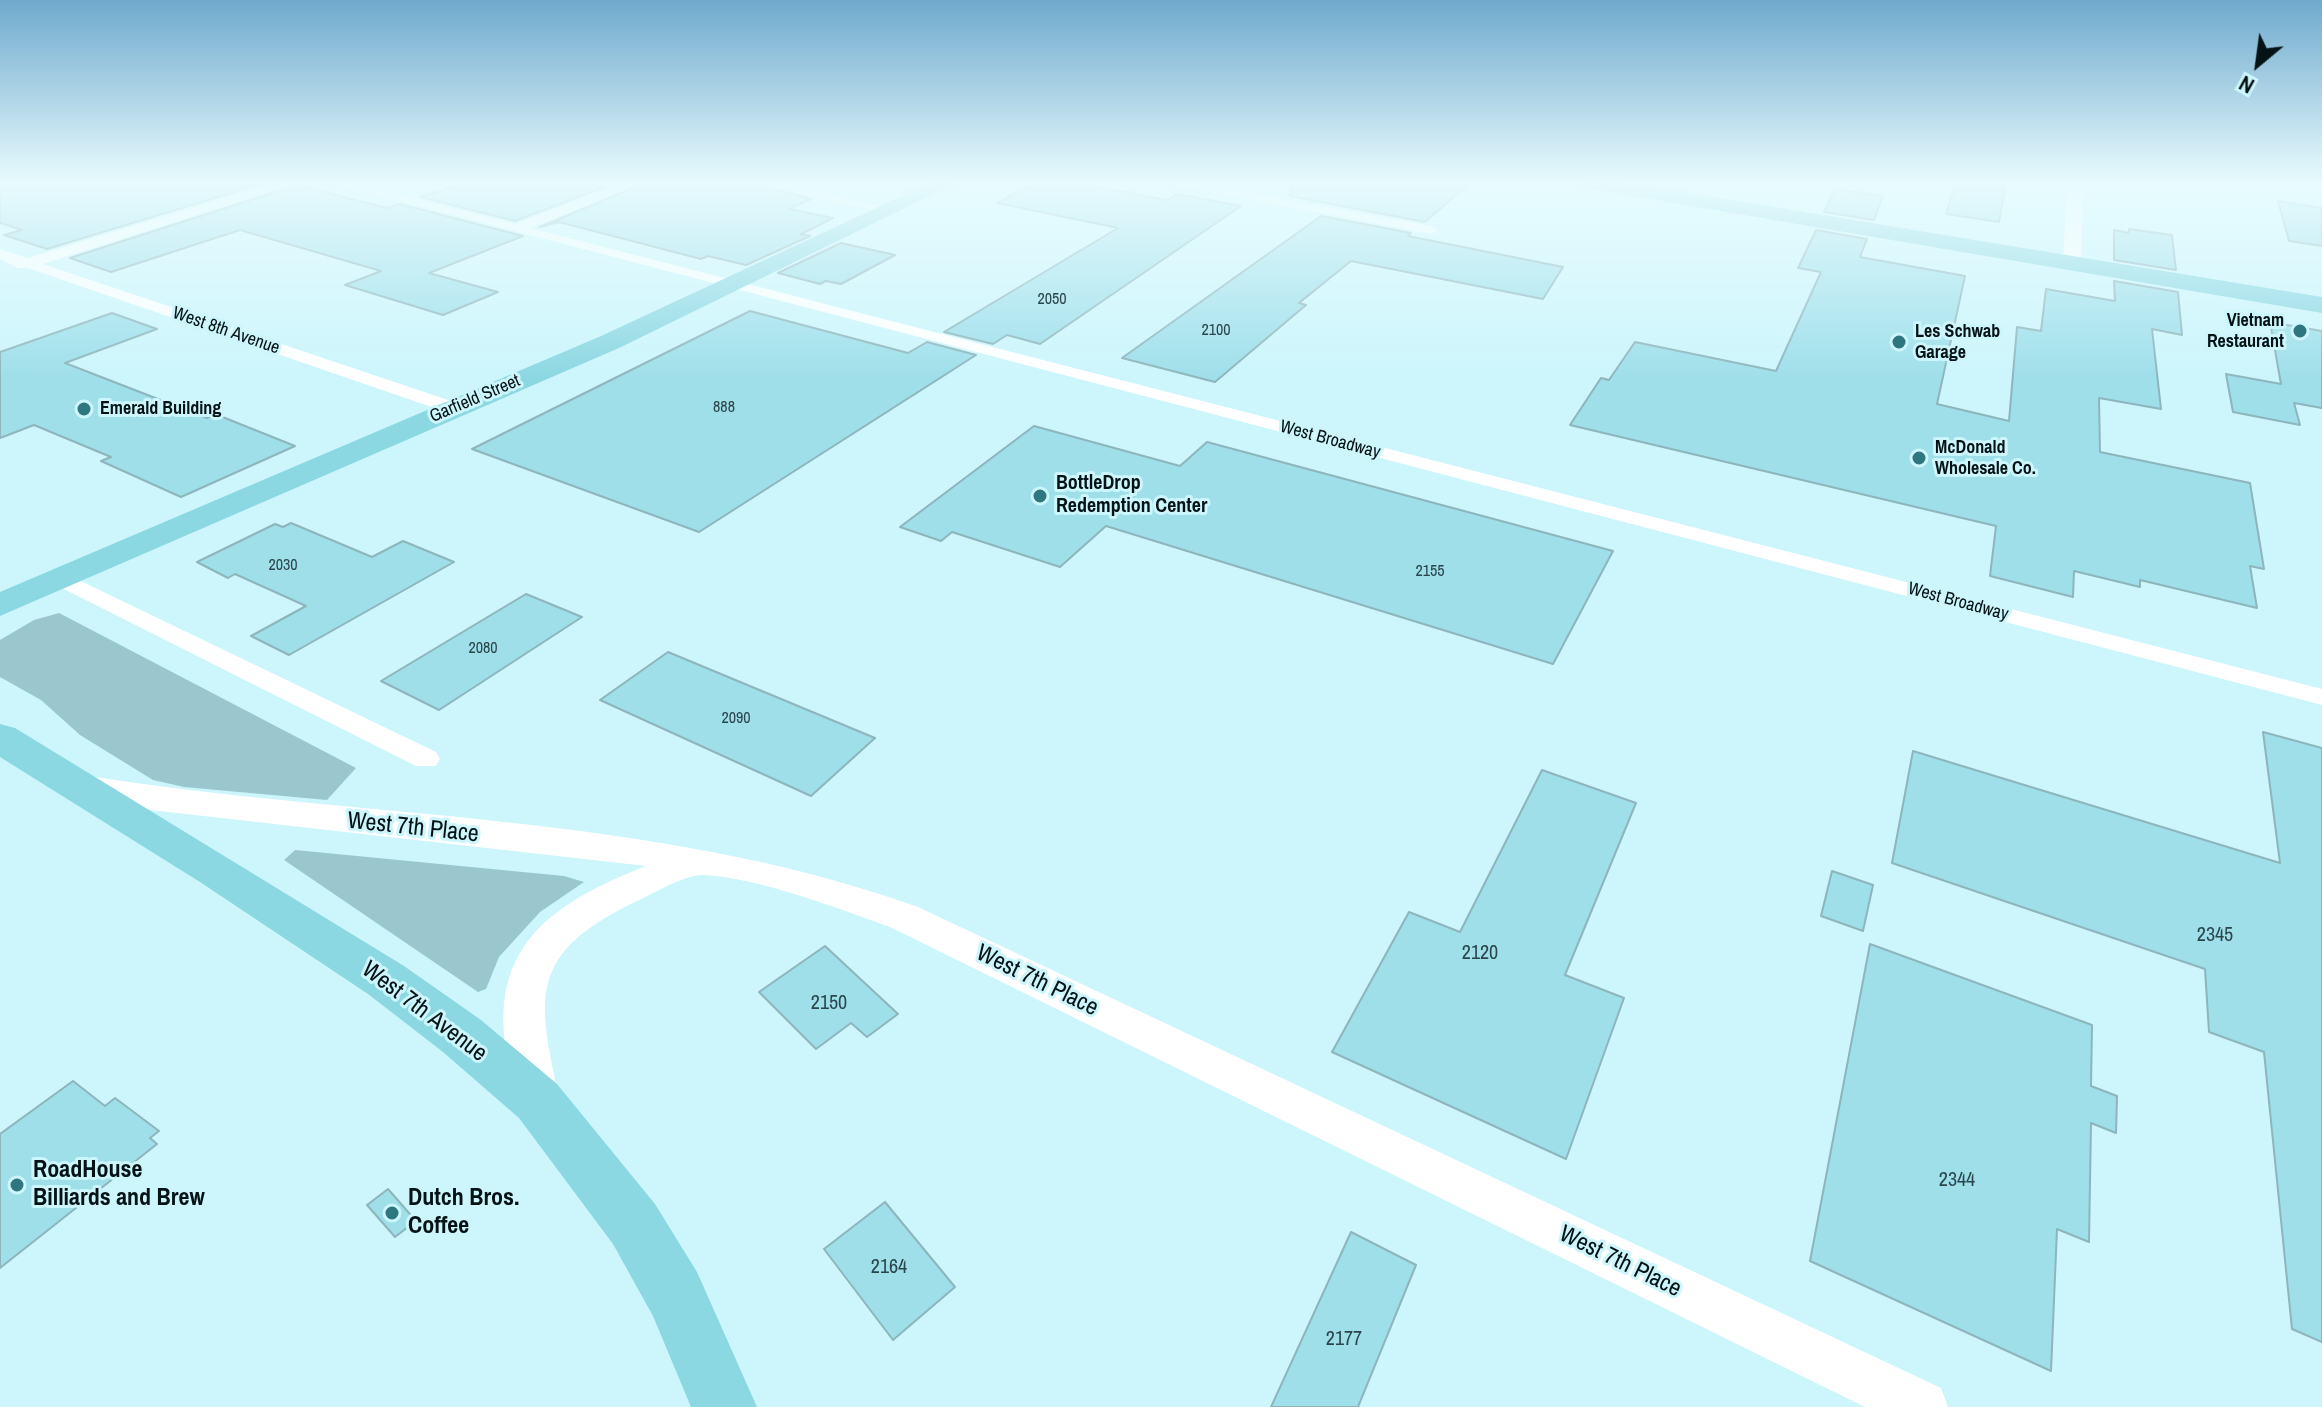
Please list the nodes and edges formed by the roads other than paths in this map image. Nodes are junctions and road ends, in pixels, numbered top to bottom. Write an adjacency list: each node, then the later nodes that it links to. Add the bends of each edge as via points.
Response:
1 (74, 249): 7 (street)
2 (591, 249): 10 (street, West Broadway)
3 (808, 249): 10 (main road, Garfield Street)
4 (1981, 249): 8 (main road)
5 (2073, 249): 8 (street)
6 (0, 254): 7 (street, West 8th Avenue)
7 (27, 263): 9 (street); 12 (street, West 8th Avenue)
8 (2072, 264): 11 (main road)
9 (0, 272)
10 (732, 285): 12 (main road, Garfield Street); 15 (street, West Broadway)
11 (2322, 305)
12 (453, 408): 13 (main road, Garfield Street)
13 (62, 579): 14 (main road, Garfield Street); 17 (street)
14 (0, 605)
15 (2322, 697)
16 (0, 738): 18 (main road, West 7th Avenue)
17 (426, 759)
18 (82, 787): 19 (street, West 7th Place, via 210,808 621,848); 20 (main road, West 7th Avenue, via 386,980)
19 (699, 861): 20 (street, via 598,903 565,926 539,955 524,988 523,1023); 22 (street, West 7th Place, via 800,880 904,917)
20 (538, 1101): 21 (main road, West 7th Avenue, via 634,1224 675,1294)
21 (724, 1407)
22 (1922, 1407)

